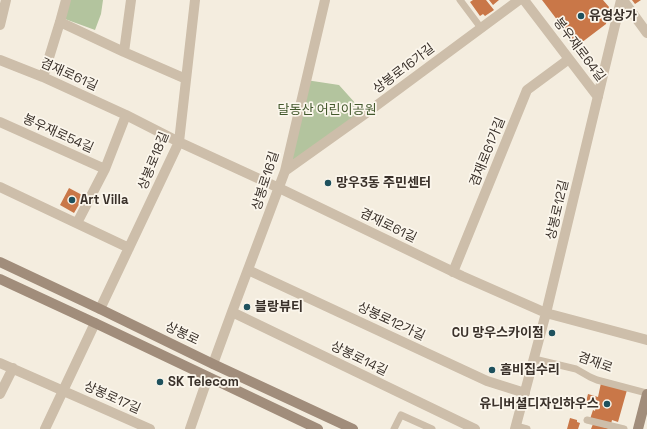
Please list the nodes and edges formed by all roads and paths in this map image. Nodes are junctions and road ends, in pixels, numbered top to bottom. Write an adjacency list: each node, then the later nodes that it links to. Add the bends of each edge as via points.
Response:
1 (6, 0): 11 (street)
2 (66, 0): 10 (street)
3 (131, 0): 14 (street)
4 (195, 0): 18 (street, 상봉로18길)
5 (325, 0): 24 (street, 상봉로16길)
6 (460, 0): 12 (lane)
7 (518, 0): 12 (street, 상봉로16가길)
8 (524, 0): 15 (street, 봉우재로64길)
9 (622, 0): 13 (street); 19 (street, 상봉로12길)
10 (60, 22): 14 (street); 17 (street)
11 (0, 24)
12 (481, 28): 24 (street, 상봉로16가길)
13 (647, 33)
14 (124, 52): 18 (street)
15 (569, 59): 19 (street, 봉우재로64길); 31 (street, 겸재로61가길, via 527,90)
16 (0, 60): 17 (street, 겸재로61길)
17 (43, 77): 20 (street, 겸재로61길)
18 (186, 79): 22 (street, 상봉로18길)
19 (598, 97): 35 (street, 상봉로12길)
20 (126, 115): 22 (street, 겸재로61길); 23 (street)
21 (0, 122): 23 (street, 봉우재로54길)
22 (179, 142): 26 (street, 겸재로61길); 28 (street, 상봉로18길)
23 (105, 169): 27 (street)
24 (285, 171): 26 (street, 상봉로16길)
25 (0, 187): 27 (street)
26 (279, 188): 30 (street, 상봉로16길); 31 (street, 겸재로61길)
27 (77, 223): 28 (street)
28 (129, 248): 33 (street, 상봉로18길)
29 (0, 262): 33 (main road, 상봉로)
30 (248, 270): 34 (street, 상봉로16길); 44 (street, 상봉로12가길, via 487,381)
31 (453, 272): 35 (street, 겸재로61길)
32 (0, 279): 36 (main road)
33 (100, 309): 40 (main road, 상봉로)
34 (232, 312): 40 (street, 상봉로16길); 56 (street, 상봉로14길)
35 (546, 314): 37 (street, 겸재로61길); 38 (street, 상봉로12길)
36 (95, 323): 42 (main road); 43 (street, 상봉로17길)
37 (647, 340)
38 (534, 359): 44 (street, 상봉로12길); 46 (lane, 겸재로, via 576,369 597,380)
39 (0, 363): 41 (street)
40 (213, 364): 42 (main road); 53 (main road, 상봉로)
41 (13, 368): 43 (street); 45 (street)
42 (208, 377): 51 (street); 52 (main road)
43 (63, 390): 49 (street, 상봉로17길); 50 (street, 상봉로17길)
44 (525, 393): 48 (street, 상봉로12길)
45 (0, 394)
46 (647, 396): 59 (main road, 겸재로)
47 (587, 420): 58 (lane)
48 (515, 427): 57 (lane, 상봉로12길)
49 (45, 429)
50 (150, 429)
51 (190, 429)
52 (318, 429)
53 (353, 429)
54 (394, 429): 55 (lane, via 401,414)
55 (432, 429)
56 (475, 429)
57 (527, 429)
58 (624, 429)
59 (638, 429)

